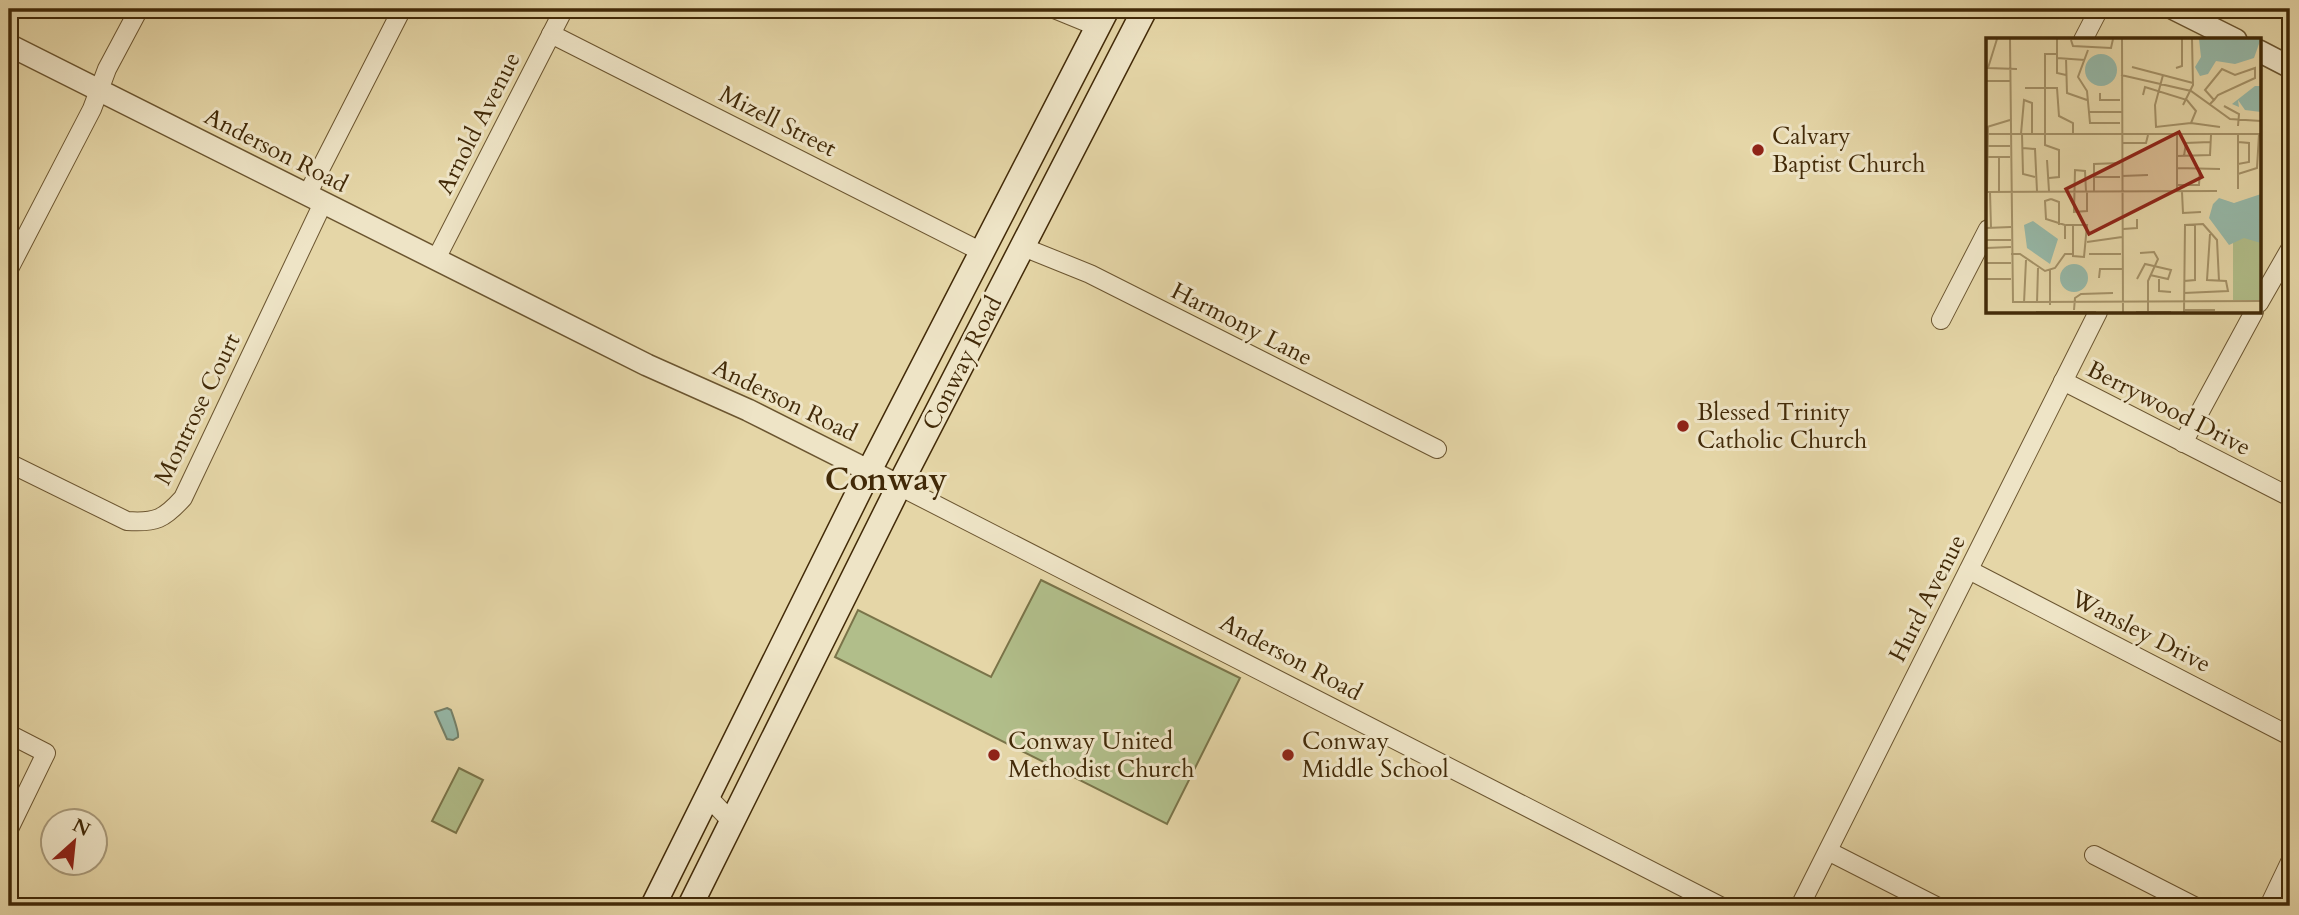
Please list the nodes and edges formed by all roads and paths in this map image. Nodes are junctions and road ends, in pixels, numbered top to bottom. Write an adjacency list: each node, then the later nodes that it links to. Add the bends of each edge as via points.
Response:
1 (139, 9): 15 (street)
2 (402, 9): 17 (street, Montrose Court)
3 (564, 9): 9 (street, Arnold Avenue)
4 (1054, 9): 8 (street)
5 (1145, 9): 19 (main road, Conway Road)
6 (2099, 9): 10 (street)
7 (2174, 9): 11 (street)
8 (1103, 18): 16 (main road, Conway Road)
9 (551, 34): 21 (street, Mizell Street); 22 (street, Arnold Avenue)
10 (2084, 38)
11 (2231, 38)
12 (9, 45): 15 (street, Anderson Road)
13 (2260, 52): 14 (street)
14 (2290, 67)
15 (100, 91): 17 (street, Anderson Road); 23 (street)
16 (1029, 163): 19 (main road, via 1020,216); 21 (main road, Conway Road)
17 (315, 199): 22 (street, Anderson Road); 31 (street, Montrose Court, via 183,498 167,516 127,521)
18 (1986, 231): 27 (street)
19 (1023, 247): 30 (street, Harmony Lane, via 1090,274); 33 (main road, Conway Road)
20 (2290, 249): 24 (street)
21 (982, 252): 32 (main road, Conway Road)
22 (436, 259): 32 (street, Anderson Road)
23 (9, 269)
24 (2260, 301)
25 (2097, 313): 28 (street, Hurd Avenue)
26 (2253, 313): 29 (street)
27 (1941, 320)
28 (2063, 381): 29 (street, Berrywood Drive); 35 (street, Hurd Avenue)
29 (2183, 443): 34 (street, Berrywood Drive)
30 (1437, 449)
31 (9, 463)
32 (869, 471): 33 (street, Anderson Road); 38 (main road, Conway Road)
33 (899, 485): 39 (main road, Conway Road); 46 (street, Anderson Road)
34 (2290, 497)
35 (1969, 570): 37 (street, Wansley Drive); 41 (street, Hurd Avenue)
36 (9, 734): 40 (street, via 46,753)
37 (2290, 736)
38 (707, 796): 39 (street); 44 (main road, Conway Road)
39 (732, 822): 45 (main road, Conway Road)
40 (9, 829)
41 (1828, 851): 47 (street, Hurd Avenue); 48 (street)
42 (2094, 855): 49 (street)
43 (2290, 862): 50 (street)
44 (653, 906)
45 (690, 906)
46 (1720, 906)
47 (1800, 906)
48 (1936, 906)
49 (2194, 906)
50 (2269, 906)

